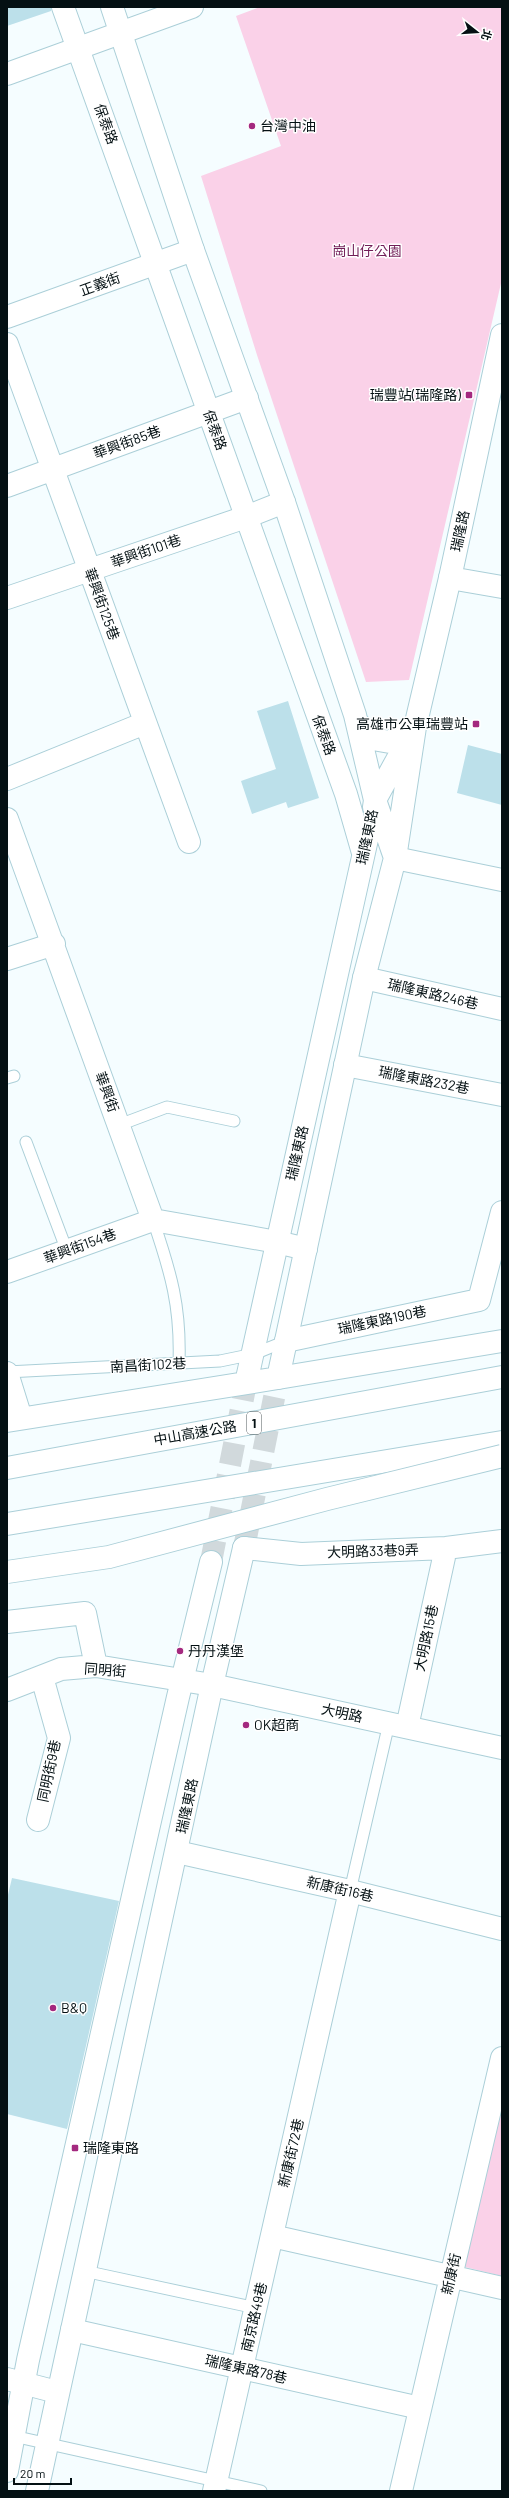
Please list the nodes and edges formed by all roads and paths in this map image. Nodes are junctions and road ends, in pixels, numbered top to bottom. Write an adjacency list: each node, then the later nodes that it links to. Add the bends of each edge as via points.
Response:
1 (64, 7): 5 (main road, 保泰路)
2 (112, 7): 4 (main road)
3 (192, 7): 4 (main road)
4 (121, 33): 5 (main road); 7 (main road)
5 (79, 48): 6 (main road); 8 (main road, 保泰路)
6 (7, 74)
7 (193, 250): 8 (main road, 正義街); 13 (main road)
8 (156, 263): 9 (main road, 正義街); 14 (main road, 保泰路)
9 (7, 317)
10 (502, 335): 12 (main road, 瑞隆路)
11 (7, 344): 15 (main road, 華興街125巷)
12 (499, 368): 20 (main road, 瑞隆路)
13 (247, 398): 14 (main road, 華興街85巷); 17 (main road)
14 (209, 412): 15 (main road, 華興街85巷); 18 (main road, 保泰路)
15 (53, 469): 16 (main road, 華興街85巷); 19 (main road, 華興街125巷)
16 (7, 486)
17 (284, 502): 18 (main road, 華興街101巷); 24 (main road)
18 (246, 517): 19 (main road, 華興街101巷); 27 (main road, 保泰路)
19 (90, 570): 22 (main road, 華興街101巷); 23 (main road, 華興街125巷)
20 (450, 578): 21 (main road); 25 (main road, 瑞隆路)
21 (502, 587)
22 (7, 598)
23 (146, 723): 26 (main road); 31 (main road, 華興街125巷)
24 (358, 723): 25 (main road, via 367,738 390,742); 28 (main road, via 363,756)
25 (415, 726): 28 (main road, 瑞隆路); 29 (main road, 瑞隆路)
26 (7, 779)
27 (346, 794): 28 (main road); 32 (main road, 保泰路)
28 (375, 800): 29 (main road); 32 (main road, 瑞隆東路); 33 (main road, 瑞隆東路)
29 (403, 806): 33 (main road, 瑞隆路)
30 (7, 819): 35 (main road, 華興街)
31 (189, 842)
32 (364, 853): 46 (main road, 瑞隆東路)
33 (395, 858): 34 (main road); 37 (main road, 瑞隆東路)
34 (502, 880)
35 (54, 944): 36 (main road); 42 (main road, 華興街)
36 (7, 959)
37 (364, 978): 38 (main road, 瑞隆東路246巷); 39 (main road, 瑞隆東路)
38 (502, 1009)
39 (345, 1065): 40 (main road, 瑞隆東路232巷); 47 (main road, 瑞隆東路)
40 (502, 1095)
41 (234, 1121): 42 (lane, via 167,1107)
42 (119, 1125): 45 (main road, 華興街)
43 (26, 1142): 48 (lane)
44 (502, 1212): 50 (main road, 瑞隆東路190巷, via 479,1300)
45 (154, 1220): 46 (main road); 48 (main road, 華興街154巷); 53 (lane, via 174,1291 180,1328)
46 (277, 1242): 47 (main road); 52 (main road, 瑞隆東路)
47 (306, 1249): 50 (main road, 瑞隆東路)
48 (67, 1251): 49 (main road, 華興街154巷)
49 (7, 1272)
50 (286, 1341): 52 (lane, 南昌街102巷); 56 (main road, 瑞隆東路)
51 (502, 1341): 56 (main road)
52 (254, 1354): 53 (lane, 南昌街102巷, via 220,1361); 57 (main road, 瑞隆東路)
53 (179, 1363): 54 (lane, 南昌街102巷)
54 (7, 1373): 58 (main road, 南昌街102巷)
55 (502, 1377): 61 (main road, 中山高速公路 / 1)
56 (278, 1378): 57 (main road)
57 (246, 1383): 58 (main road)
58 (14, 1420)
59 (502, 1442): 62 (main road)
60 (502, 1456): 67 (main road, bridge, via 327,1499 109,1558)
61 (7, 1468)
62 (7, 1524)
63 (502, 1541): 65 (main road, 大明路33巷9弄)
64 (244, 1548): 65 (main road, 大明路33巷9弄, via 300,1554); 72 (main road, 瑞隆東路)
65 (446, 1548): 74 (main road, 大明路15巷)
66 (211, 1562): 71 (main road)
67 (7, 1572)
68 (7, 1622): 69 (main road, via 85,1614)
69 (96, 1666): 70 (main road, 同明街, via 61,1669); 71 (main road, 同明街)
70 (42, 1677): 73 (main road, 同明街); 76 (main road, 同明街9巷, via 59,1738)
71 (182, 1680): 72 (main road, 大明路); 80 (main road)
72 (212, 1685): 74 (main road, 大明路); 77 (main road, 瑞隆東路)
73 (7, 1690)
74 (398, 1725): 75 (main road, 大明路); 78 (lane)
75 (502, 1748)
76 (38, 1820)
77 (177, 1852): 78 (main road, 新康街16巷); 82 (main road, 瑞隆東路)
78 (350, 1891): 79 (main road, 新康街16巷); 84 (main road, 新康街72巷)
79 (502, 1929)
80 (98, 2057): 82 (main road); 91 (main road)
81 (502, 2058): 83 (main road, 新康街)
82 (130, 2064): 85 (main road, 瑞隆東路)
83 (499, 2085): 86 (main road, 新康街)
84 (272, 2236): 86 (main road); 88 (main road, 南京路49巷)
85 (84, 2272): 88 (lane); 89 (main road, 瑞隆東路)
86 (451, 2276): 87 (main road); 93 (main road, 新康街)
87 (502, 2288)
88 (256, 2308): 90 (main road, 南京路49巷)
89 (72, 2330): 90 (main road, 瑞隆東路78巷); 92 (main road, 瑞隆東路)
90 (242, 2368): 93 (main road, 瑞隆東路78巷); 97 (main road, 南京路49巷)
91 (15, 2381): 92 (main road); 94 (main road)
92 (57, 2392): 95 (main road, 瑞隆東路)
93 (420, 2408): 100 (main road, 新康街)
94 (13, 2436): 95 (lane); 96 (main road)
95 (46, 2444): 97 (lane); 98 (main road, 瑞隆東路)
96 (7, 2471)
97 (215, 2486): 99 (lane)
98 (37, 2491)
99 (261, 2491)
100 (401, 2491)

